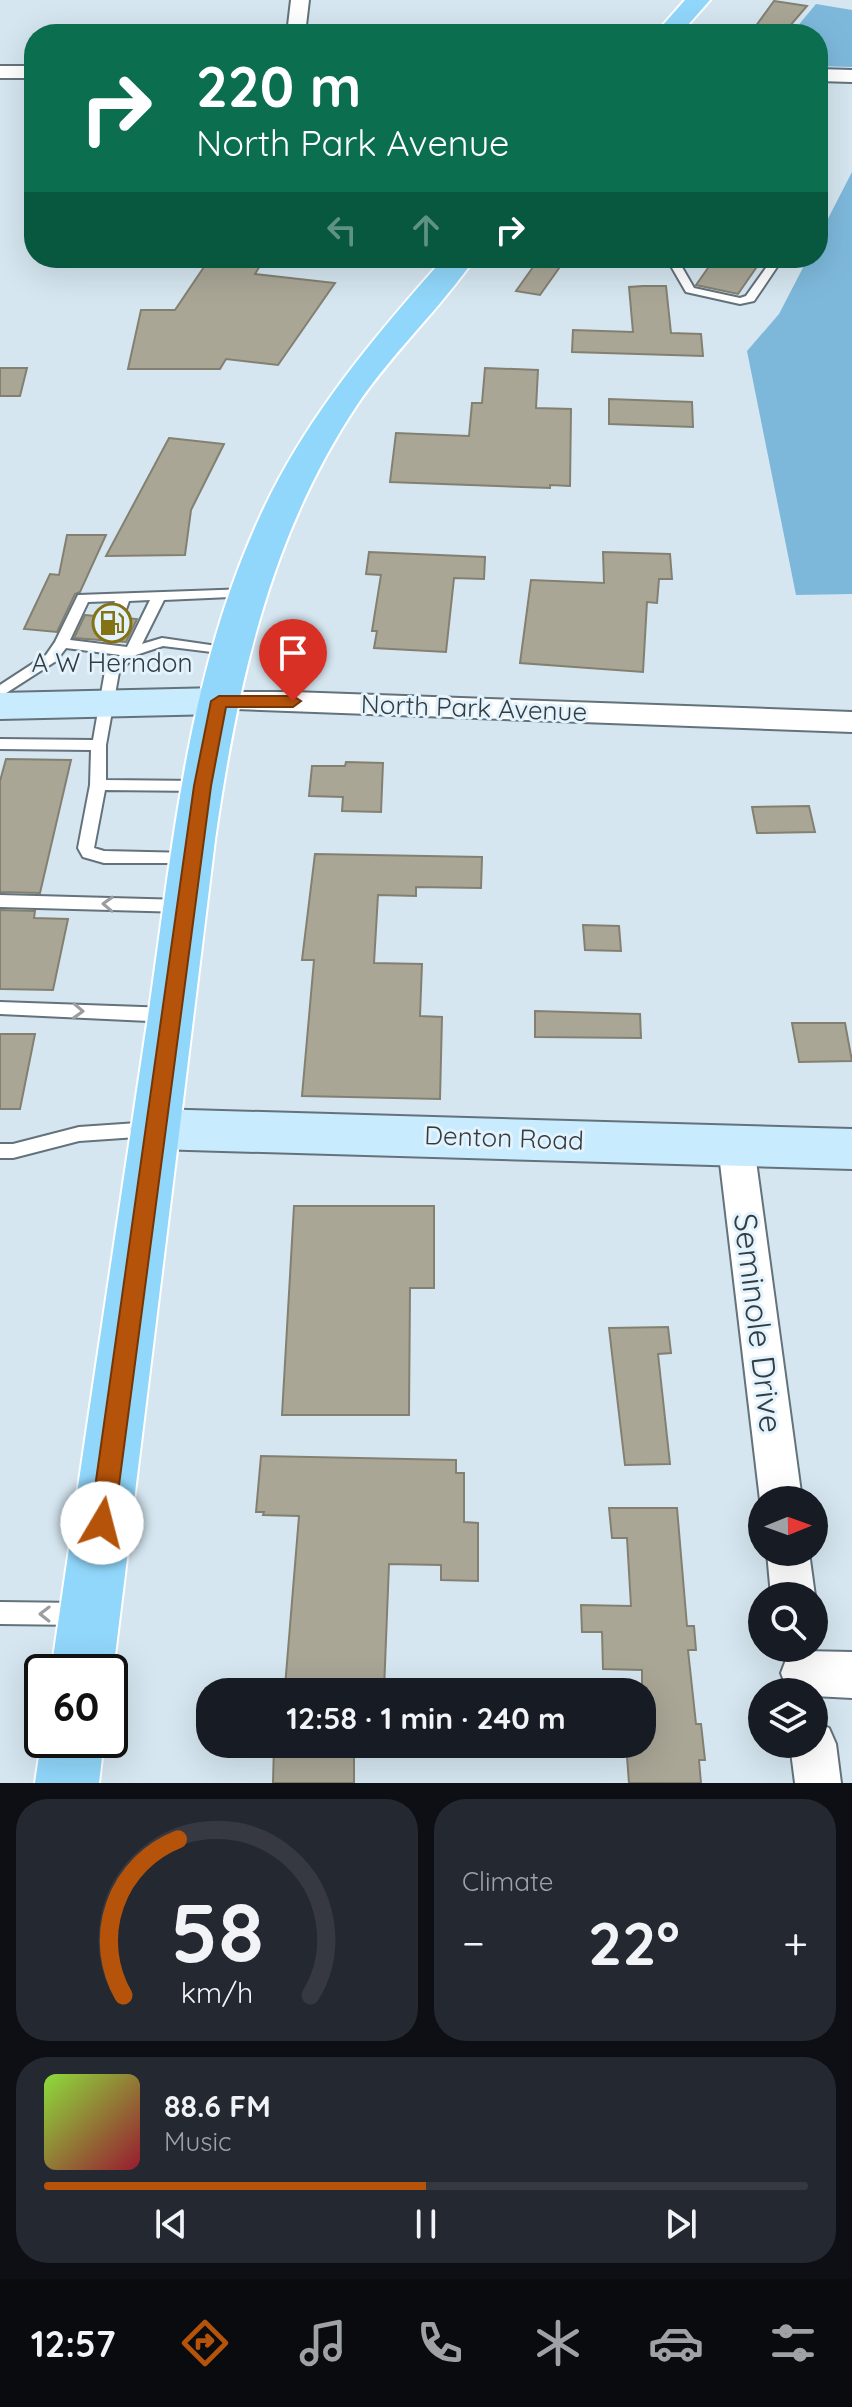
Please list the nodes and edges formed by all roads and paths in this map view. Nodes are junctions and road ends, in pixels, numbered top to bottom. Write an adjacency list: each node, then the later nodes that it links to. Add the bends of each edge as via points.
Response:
1 (300, 0): 3 (street)
2 (698, 0): 4 (main road)
3 (297, 24)
4 (676, 24)
5 (0, 72): 6 (street)
6 (24, 72)
7 (828, 75): 8 (street)
8 (852, 76)
9 (451, 268): 12 (main road, via 340,402 287,496)
10 (677, 268): 11 (lane, via 690,290 740,301 750,299)
11 (771, 268)
12 (248, 593): 13 (lane); 18 (main road)
13 (159, 596): 14 (lane); 17 (lane)
14 (123, 597): 15 (lane); 16 (lane, via 83,598)
15 (116, 618)
16 (62, 643): 17 (lane, via 104,644); 19 (lane, via 51,658)
17 (131, 652): 18 (lane, via 162,642); 21 (lane, via 112,671)
18 (231, 652): 20 (main road)
19 (0, 692)
20 (219, 701): 21 (street, North Park Avenue); 23 (street, North Park Avenue); 27 (main road)
21 (107, 703): 22 (street, North Park Avenue); 25 (lane)
22 (0, 706)
23 (852, 722)
24 (0, 744): 25 (lane)
25 (99, 745): 26 (lane)
26 (98, 785): 27 (lane); 28 (lane, via 89,853)
27 (202, 786): 28 (main road)
28 (192, 859): 30 (main road)
29 (0, 901): 30 (lane, one-way to 29)
30 (186, 906): 32 (main road)
31 (0, 1008): 32 (lane, one-way to 32)
32 (171, 1015): 33 (main road)
33 (155, 1129): 34 (street, Denton Road); 36 (lane, via 79,1134); 39 (main road)
34 (736, 1146): 35 (street, Denton Road); 37 (street, Seminole Drive)
35 (852, 1149)
36 (0, 1151)
37 (779, 1486)
38 (0, 1613): 39 (lane, one-way to 38)
39 (89, 1614): 40 (main road)
40 (84, 1654)
41 (803, 1671): 42 (street)
42 (852, 1675)
43 (70, 1758): 45 (main road)
44 (815, 1758): 46 (street)
45 (67, 1783)
46 (818, 1783)

